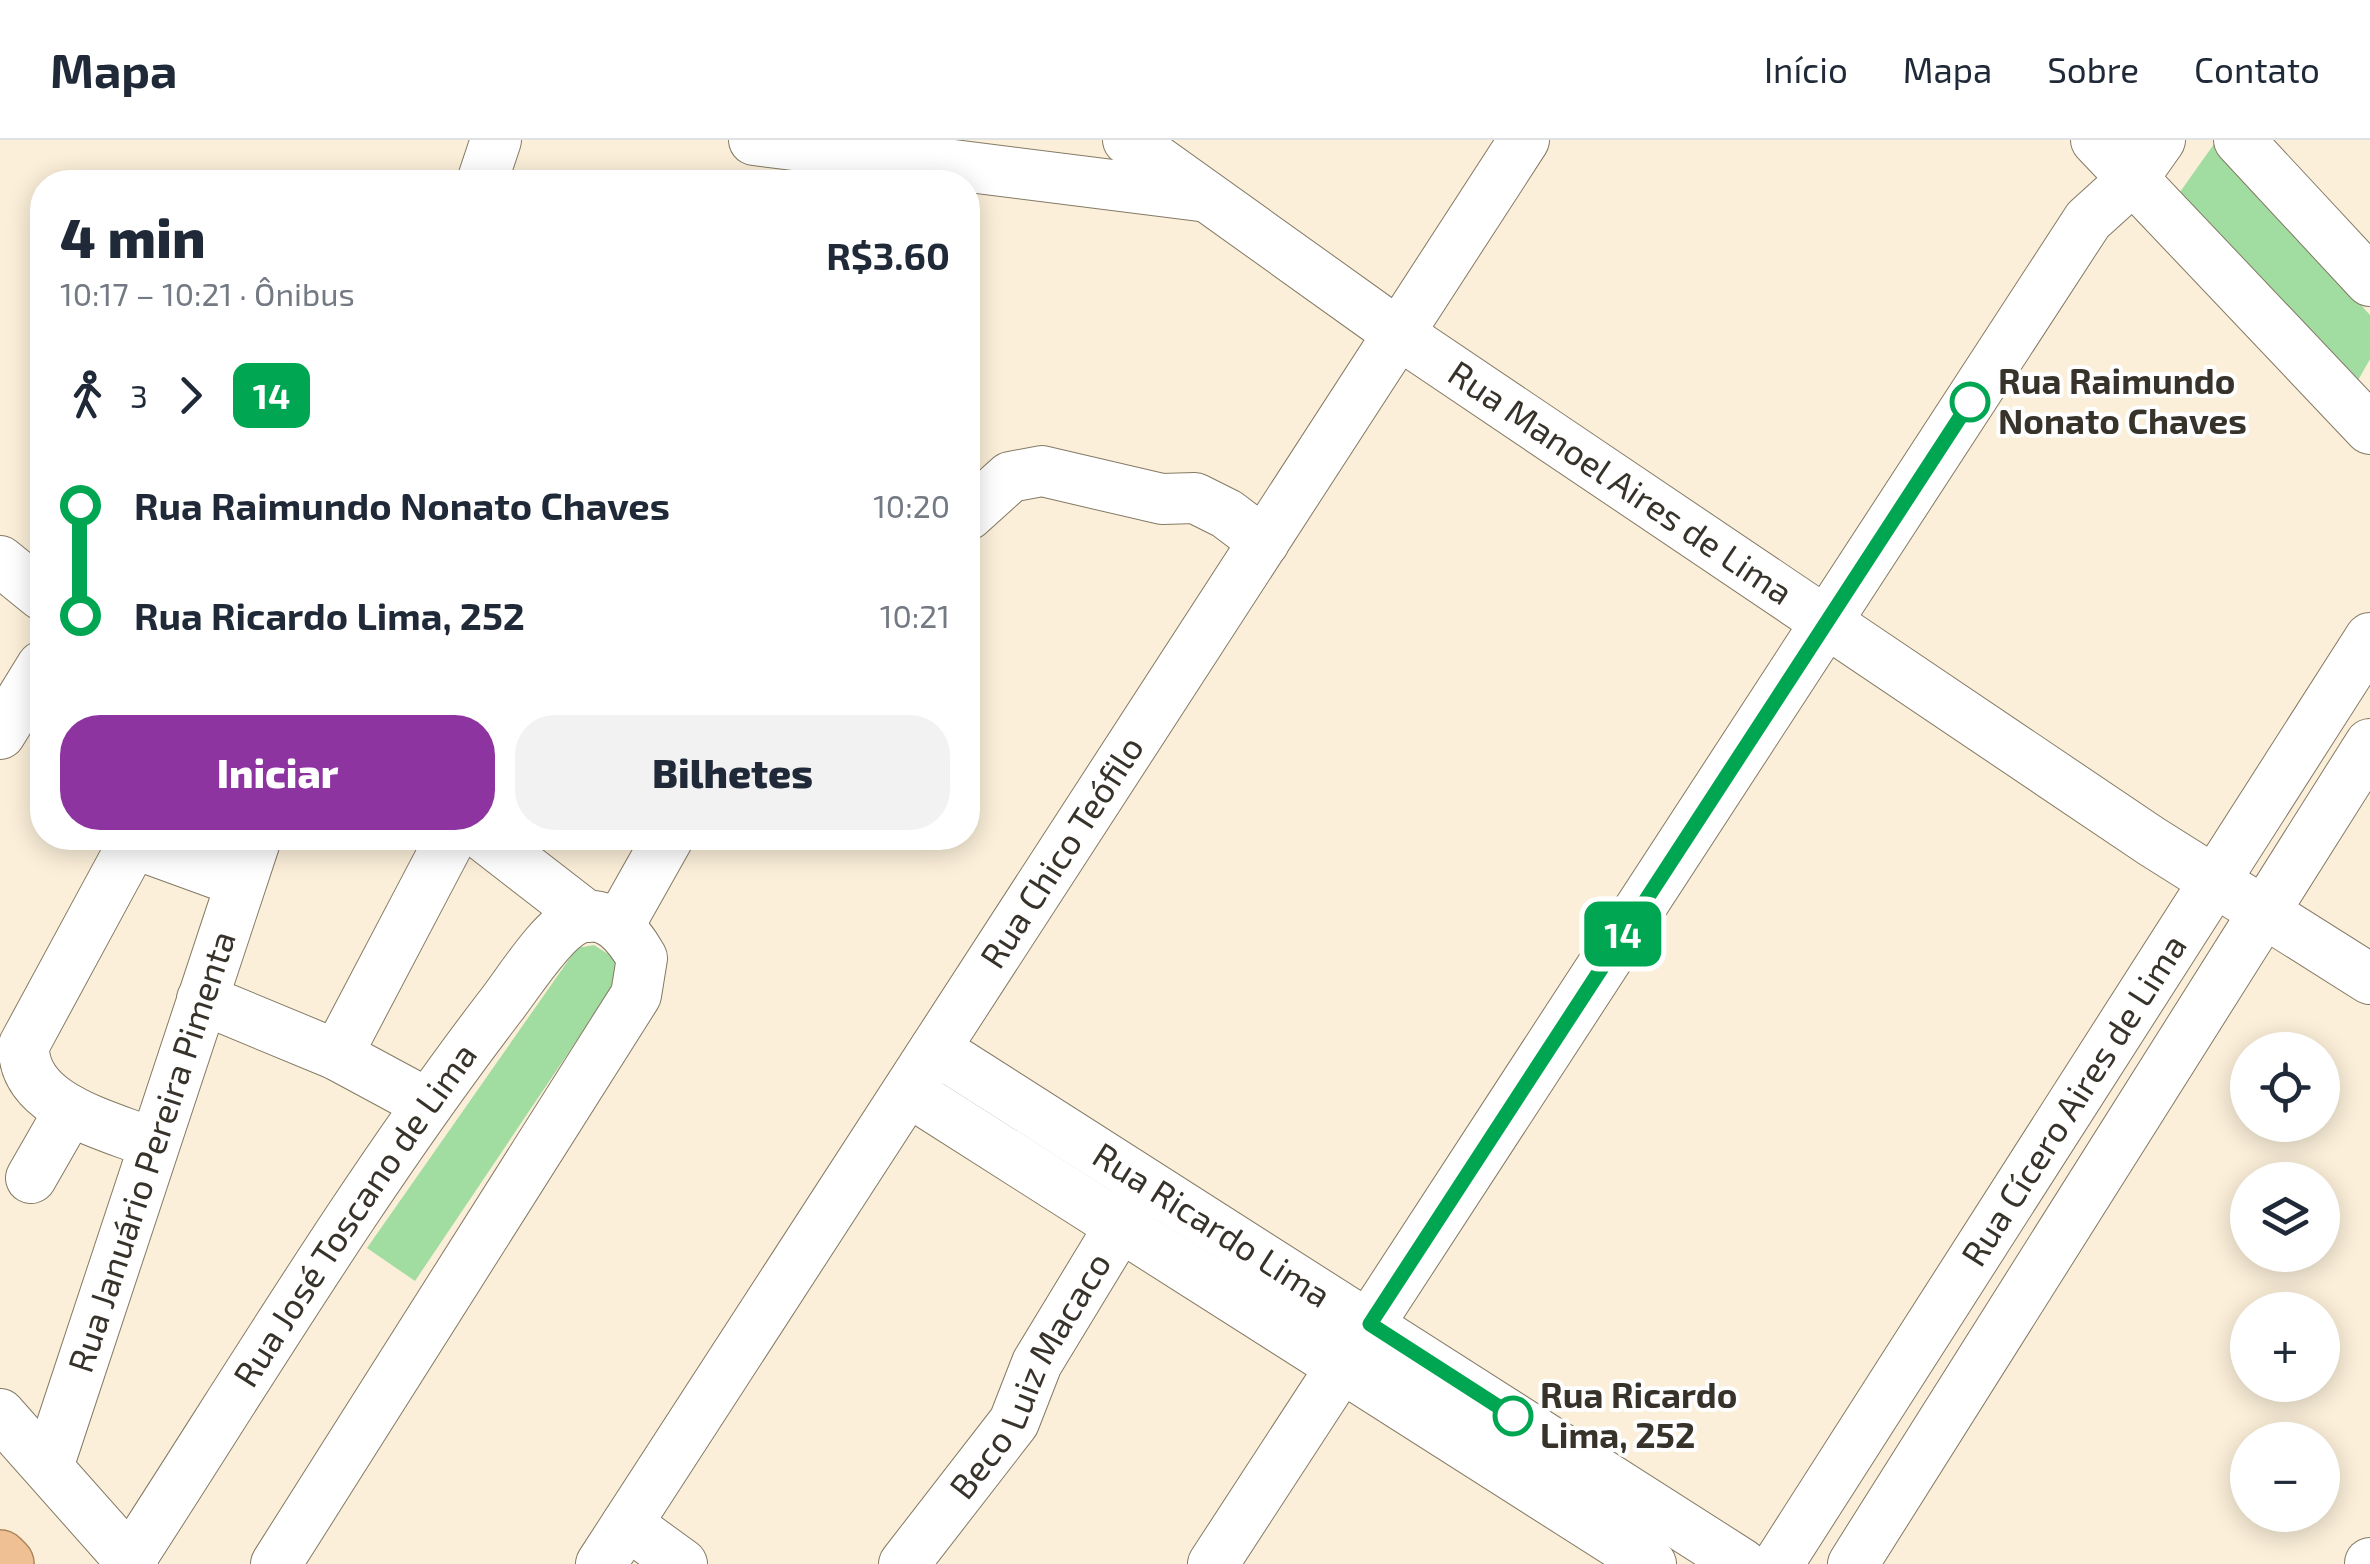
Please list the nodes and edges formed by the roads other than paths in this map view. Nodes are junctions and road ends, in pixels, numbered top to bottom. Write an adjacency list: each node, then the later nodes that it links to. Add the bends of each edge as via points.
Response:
1 (496, 140): 8 (street)
2 (754, 140): 9 (street)
3 (1128, 140): 11 (street, Rua Manoel Aires de Lima)
4 (1524, 140): 13 (street, Rua Chico Teófilo)
5 (2160, 140): 7 (street)
6 (2240, 140): 12 (street)
7 (2112, 153): 14 (street); 19 (street, via 2088,220)
8 (486, 170)
9 (890, 170)
10 (980, 178): 11 (street)
11 (1208, 197): 13 (street, Rua Manoel Aires de Lima)
12 (2370, 280)
13 (1398, 334): 16 (street, Rua Chico Teófilo); 19 (street, Rua Manoel Aires de Lima)
14 (2370, 430)
15 (980, 504): 16 (street, via 1010,477 1042,470 1162,499 1195,498)
16 (1264, 542): 35 (street, Rua Chico Teófilo)
17 (0, 561): 18 (street)
18 (30, 586)
19 (1828, 621): 30 (street, Rua Manoel Aires de Lima); 43 (street)
20 (2370, 638): 30 (street, Rua Cícero Aires de Lima)
21 (30, 685): 22 (street)
22 (0, 734)
23 (2370, 744): 31 (street, Rua Cícero Aires de Lima)
24 (129, 850): 39 (street, via 24,1045 28,1077)
25 (191, 850): 29 (street)
26 (445, 850): 36 (street)
27 (503, 850): 32 (street)
28 (659, 850): 32 (street, Rua José Toscano de Lima)
29 (248, 860): 34 (street, Rua Januário Pereira Pimenta)
30 (2215, 881): 31 (street, Rua Manoel Aires de Lima); 57 (street, Rua Cícero Aires de Lima)
31 (2265, 912): 33 (street, Rua Manoel Aires de Lima); 58 (street, Rua Cícero Aires de Lima)
32 (603, 921): 38 (street, Rua José Toscano de Lima, via 574,920 543,951); 51 (street, via 642,958 636,995)
33 (2370, 978)
34 (202, 999): 36 (street); 40 (street, Rua Januário Pereira Pimenta)
35 (935, 1049): 37 (street, Rua Chico Teófilo); 42 (street, Rua Ricardo Lima)
36 (337, 1055): 38 (street)
37 (908, 1090): 42 (street, Rua Ricardo Lima); 47 (street, Rua Chico Teófilo)
38 (426, 1103): 49 (street, Rua José Toscano de Lima)
39 (70, 1110): 40 (street); 41 (street)
40 (154, 1144): 46 (street, Rua Januário Pereira Pimenta)
41 (30, 1178)
42 (1134, 1203): 43 (street, Rua Ricardo Lima); 44 (street, Rua Ricardo Lima); 53 (street, Beco Luiz Macaco, via 1037,1363 1014,1422)
43 (1370, 1324): 44 (street); 56 (street, Rua Ricardo Lima)
44 (1342, 1365): 54 (street); 55 (street, Rua Ricardo Lima)
45 (0, 1414): 46 (street)
46 (48, 1466): 49 (street)
47 (614, 1544): 52 (street)
48 (0, 1558): 50 (highway)
49 (131, 1562)
50 (6, 1564)
51 (276, 1564)
52 (682, 1564)
53 (904, 1564)
54 (1212, 1564)
55 (1651, 1564)
56 (1742, 1564)
57 (1778, 1564)
58 (1853, 1564)

